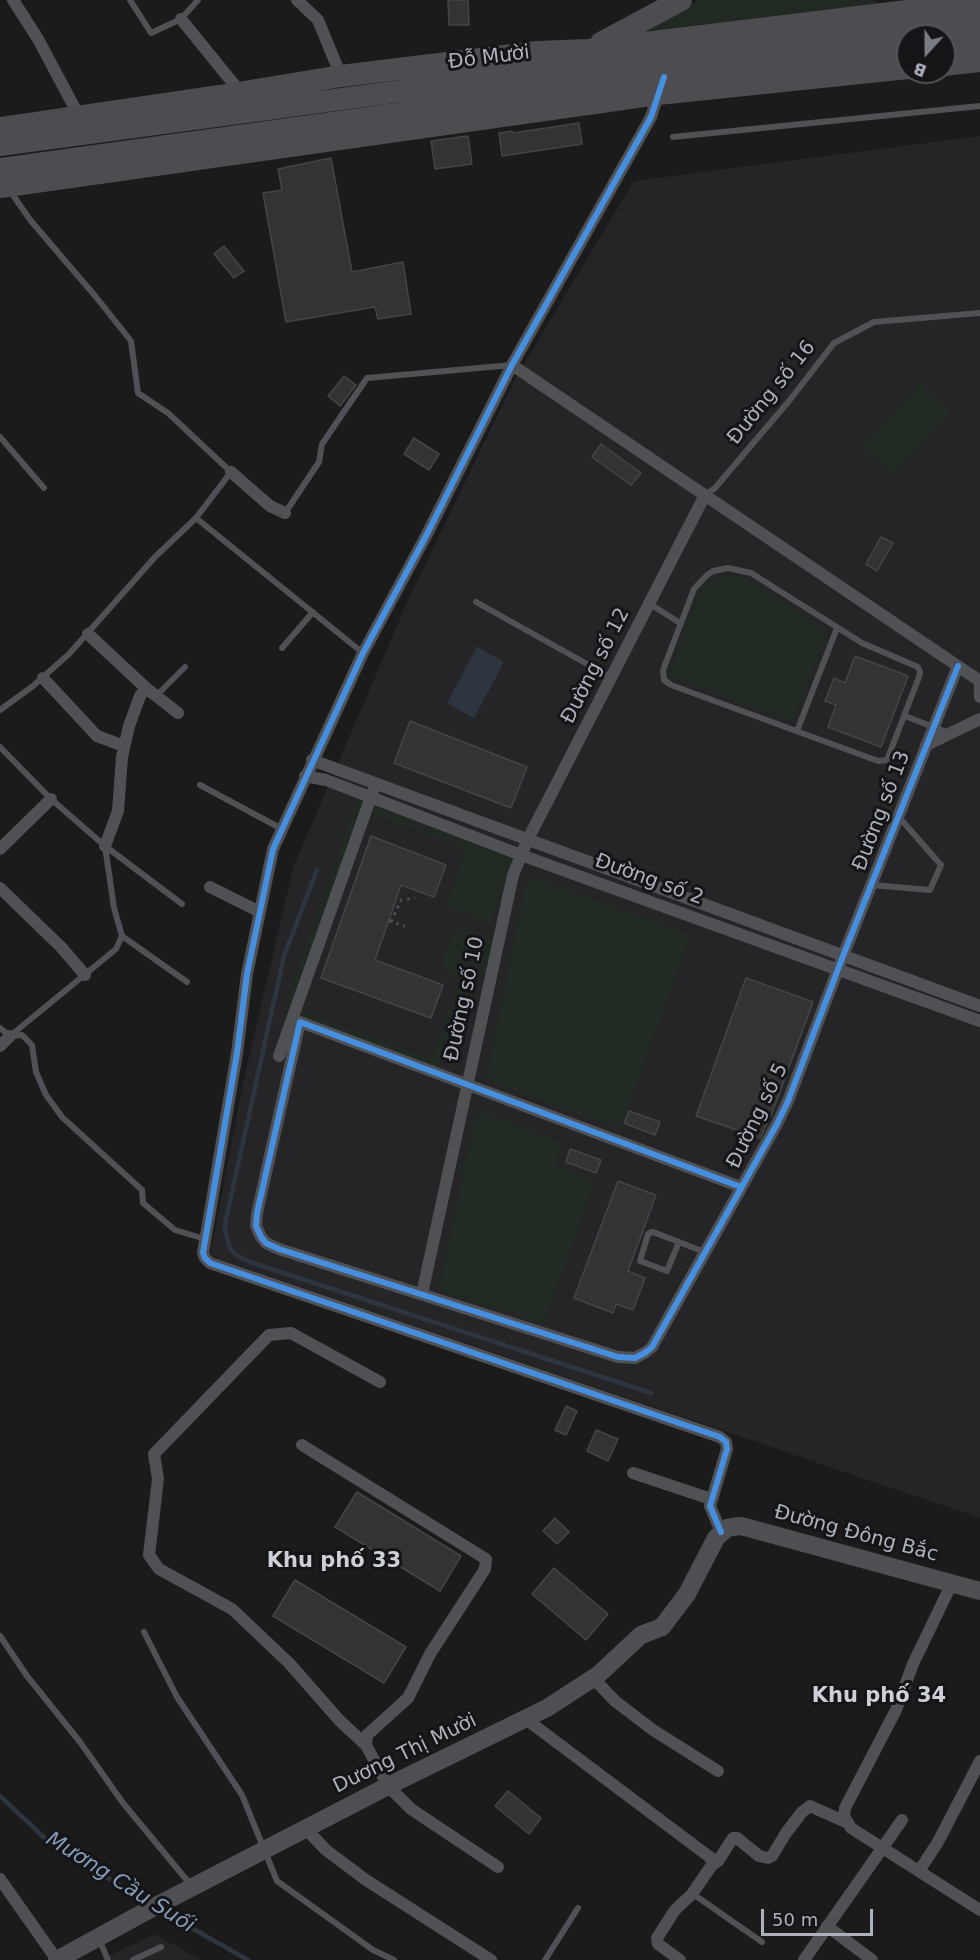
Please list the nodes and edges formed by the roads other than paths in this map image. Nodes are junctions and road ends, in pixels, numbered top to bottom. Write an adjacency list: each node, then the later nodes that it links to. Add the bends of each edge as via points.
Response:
1 (13, 0): 24 (street)
2 (130, 0): 11 (lane, via 151,33)
3 (198, 0): 11 (lane)
4 (297, 0): 20 (street, via 318,20)
5 (681, 0): 9 (highway)
6 (901, 0): 8 (highway)
7 (980, 2): 8 (highway, Đỗ Mười)
8 (936, 6): 10 (highway); 14 (highway, Đỗ Mười)
9 (649, 9): 14 (highway)
10 (980, 17): 19 (highway, Đỗ Mười)
11 (181, 19): 22 (street)
12 (980, 40): 13 (highway)
13 (956, 43)
14 (588, 50): 19 (highway); 20 (highway, Đỗ Mười, via 537,52)
15 (896, 50): 21 (highway)
16 (980, 61): 17 (highway)
17 (956, 64)
18 (896, 69): 21 (highway)
19 (542, 72): 27 (highway, Đỗ Mười)
20 (341, 76): 22 (highway, Đỗ Mười)
21 (661, 85): 28 (highway); 30 (street, via 651,117)
22 (241, 93): 24 (highway, Đỗ Mười)
23 (980, 106): 26 (lane)
24 (80, 116): 25 (highway, Đỗ Mười)
25 (0, 128)
26 (673, 137)
27 (0, 145)
28 (2, 181): 32 (lane, via 131,341 138,393 168,413)
29 (980, 313): 34 (lane, Đường số 16, via 874,322 834,343 782,409)
30 (512, 365): 34 (street); 35 (lane, via 367,378 322,444 320,462); 44 (street)
31 (0, 437): 33 (lane)
32 (231, 472): 35 (street, via 246,488); 36 (lane)
33 (44, 488)
34 (705, 495): 38 (street, Đường số 12); 45 (street)
35 (285, 513)
36 (196, 518): 39 (lane); 42 (lane, via 155,557)
37 (476, 602): 48 (lane)
38 (650, 604): 40 (lane); 48 (street, Đường số 12)
39 (313, 612): 43 (lane); 44 (lane)
40 (680, 623): 41 (lane, via 698,584 713,571 728,568 751,573); 57 (lane, via 663,670 666,682)
41 (837, 628): 54 (lane, via 914,664 919,670); 57 (lane)
42 (88, 634): 47 (lane); 50 (street)
43 (282, 648)
44 (363, 652): 62 (street)
45 (958, 666): 49 (street); 56 (street, Đường số 13)
46 (185, 667): 50 (lane)
47 (43, 678): 52 (lane); 60 (street, via 97,736)
48 (612, 679): 70 (street, Đường số 12)
49 (980, 683): 51 (street)
50 (151, 692): 53 (street); 60 (street, via 136,706)
51 (980, 697)
52 (0, 710)
53 (178, 713)
54 (905, 716): 56 (lane); 57 (lane, via 884,762)
55 (980, 718): 58 (street, Đường số 13)
56 (933, 727): 58 (lane); 59 (street, Đường số 13)
57 (797, 731)
58 (950, 733): 59 (street, Đường số 13)
59 (926, 745): 68 (street, Đường số 13)
60 (124, 746): 71 (street, via 118,811)
61 (0, 747): 67 (lane)
62 (312, 760): 63 (street); 64 (street, Đường số 2)
63 (305, 776): 66 (street, Đường số 2); 69 (street)
64 (376, 784): 66 (street); 70 (street, Đường số 2)
65 (200, 785): 69 (lane)
66 (371, 798): 73 (street, Đường số 2); 90 (street)
67 (51, 799): 71 (lane); 72 (street)
68 (898, 816): 74 (street, Đường số 13); 74 (lane, via 942,866 930,890)
69 (282, 829): 80 (street, via 273,849)
70 (527, 841): 73 (street, Đường số 12); 77 (street, Đường số 2)
71 (105, 846): 78 (lane); 81 (lane)
72 (0, 849)
73 (521, 855): 79 (street, Đường số 2); 91 (street, Đường số 10, via 513,875)
74 (871, 885): 82 (street, Đường số 13)
75 (210, 887): 80 (street)
76 (0, 888): 84 (street)
77 (671, 894): 79 (street); 82 (street, Đường số 2)
78 (182, 904)
79 (666, 908): 83 (street, Đường số 2)
80 (260, 912): 93 (street)
81 (122, 936): 84 (lane, via 117,950); 85 (lane)
82 (843, 956): 83 (street, Đường số 13); 86 (street, Đường số 2)
83 (838, 969): 87 (street, Đường số 2); 92 (street, Đường số 5, via 788,1101)
84 (84, 975): 88 (lane)
85 (187, 982)
86 (980, 1006)
87 (980, 1022)
88 (5, 1032): 89 (street); 93 (lane, via 22,1035 32,1045 36,1072 51,1102 62,1117 142,1190 143,1203 175,1230)
89 (0, 1046)
90 (279, 1056)
91 (467, 1085): 92 (street); 96 (street, Đường số 10); 96 (street, via 300,1022 257,1213 257,1232 266,1243 279,1249)
92 (741, 1187): 95 (street, Đường số 5)
93 (205, 1239): 100 (street, via 204,1256 210,1263 720,1437 727,1449)
94 (679, 1242): 94 (lane, via 649,1233 640,1261 667,1271); 95 (lane)
95 (705, 1252): 96 (street, Đường số 5, via 652,1347 635,1358 618,1357)
96 (422, 1294)
97 (380, 1382): 108 (street, via 291,1333 269,1335 154,1454 158,1479 149,1555 159,1569 232,1608)
98 (302, 1445): 108 (street, via 486,1559 485,1569 430,1654 408,1698 367,1735)
99 (633, 1473): 100 (street)
100 (711, 1499): 101 (street, via 712,1513)
101 (721, 1532): 102 (street, Đường Đông Bắc, via 733,1526 745,1527); 106 (street, Dương Thị Mười, via 687,1594 662,1627 641,1635)
102 (952, 1583): 103 (street, Đường Đông Bắc); 113 (street, via 913,1664 896,1710 845,1808)
103 (980, 1591)
104 (144, 1632): 116 (lane, via 177,1697 242,1795)
105 (0, 1636): 121 (lane, via 123,1803)
106 (593, 1678): 107 (street, Dương Thị Mười); 110 (street, via 653,1730)
107 (527, 1720): 111 (street, Dương Thị Mười); 117 (street, via 711,1858)
108 (366, 1745): 111 (street)
109 (980, 1761): 119 (street)
110 (718, 1771)
111 (388, 1786): 114 (street, Dương Thị Mười); 118 (street, via 411,1809)
112 (902, 1820): 115 (street)
113 (848, 1823): 115 (street); 117 (street, via 810,1806 772,1856 759,1856 733,1838)
114 (306, 1829): 116 (street, Dương Thị Mười); 133 (street, via 326,1850 366,1880)
115 (882, 1847): 119 (street); 125 (street)
116 (265, 1850): 121 (street, Dương Thị Mười); 132 (lane, via 277,1881 373,1950)
117 (712, 1865): 122 (street)
118 (498, 1867)
119 (920, 1871): 124 (street)
120 (0, 1879): 129 (street)
121 (192, 1887): 126 (street, Dương Thị Mười)
122 (692, 1894): 127 (lane); 135 (street, via 675,1910 657,1938 658,1944)
123 (578, 1908): 134 (lane)
124 (980, 1910)
125 (827, 1926): 136 (street); 137 (street)
126 (98, 1938): 129 (street, Dương Thị Mười); 130 (lane)
127 (762, 1942)
128 (161, 1947): 131 (lane)
129 (57, 1960)
130 (108, 1960)
131 (133, 1960)
132 (394, 1960)
133 (491, 1960)
134 (545, 1960)
135 (680, 1960)
136 (804, 1960)
137 (872, 1960)

